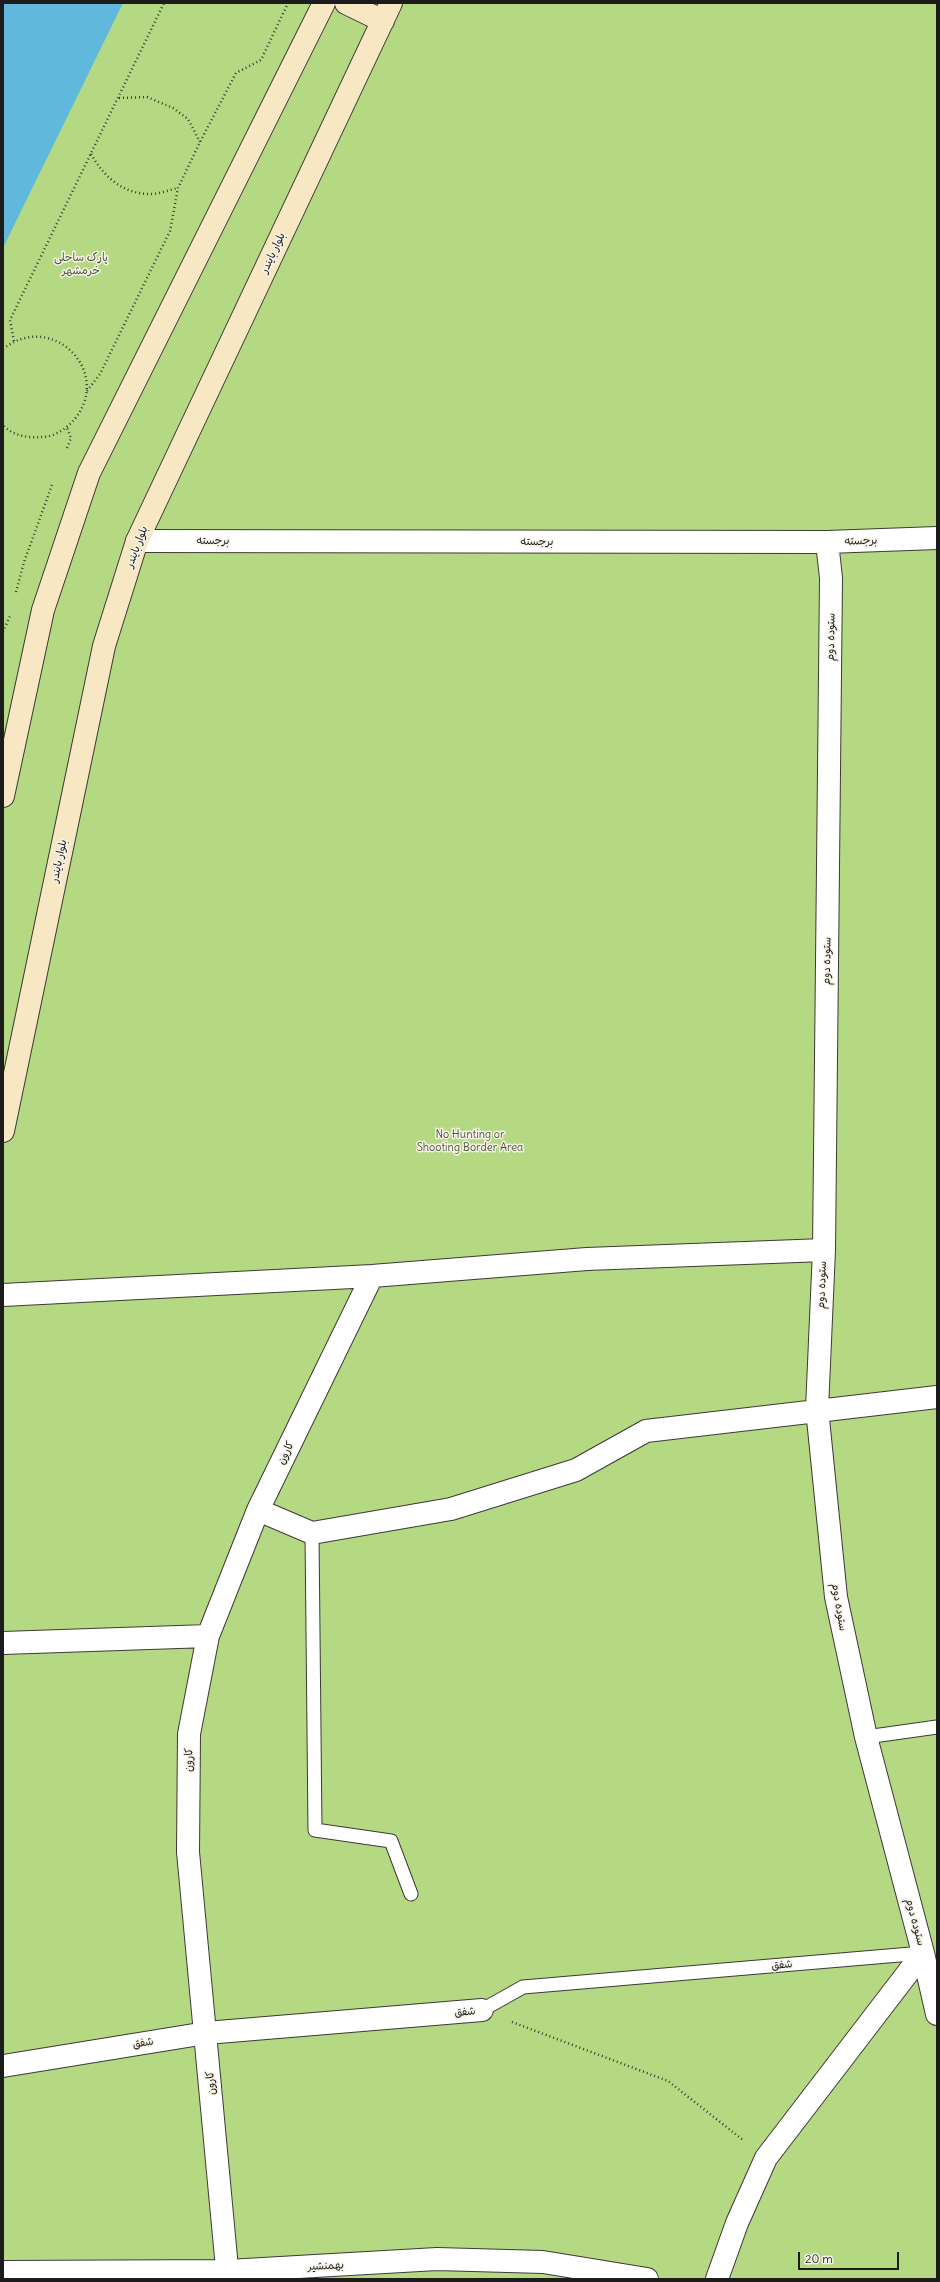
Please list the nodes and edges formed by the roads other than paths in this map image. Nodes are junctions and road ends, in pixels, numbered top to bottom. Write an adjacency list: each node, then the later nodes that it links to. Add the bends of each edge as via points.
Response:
1 (324, 3): 7 (street, via 89,473 43,610)
2 (346, 3): 3 (street)
3 (387, 12): 5 (street, بلوار بایندر)
4 (937, 538): 6 (street, برجسته)
5 (137, 541): 6 (street, برجسته); 8 (street, بلوار بایندر, via 104,646)
6 (827, 542): 9 (street, ستوده دوم, via 831,578)
7 (3, 796)
8 (3, 1131)
9 (824, 1250): 10 (street, via 587,1259); 13 (street, ستوده دوم)
10 (372, 1276): 11 (street); 14 (street, کارون)
11 (3, 1296)
12 (937, 1397): 13 (street)
13 (817, 1409): 15 (street, via 646,1431 576,1470 554,1477 451,1508); 19 (street, ستوده دوم, via 836,1597)
14 (258, 1510): 15 (street); 16 (street, کارون)
15 (312, 1533): 20 (lane, via 315,1830 391,1841)
16 (208, 1636): 17 (street); 24 (street, کارون, via 189,1734 188,1852)
17 (3, 1643)
18 (937, 1727): 19 (lane)
19 (866, 1737): 21 (street, ستوده دوم)
20 (411, 1894)
21 (923, 1953): 22 (lane, شفق, via 523,1987); 23 (street, ستوده دوم); 29 (street, via 766,2158 737,2222)
22 (482, 2010): 24 (street, شفق)
23 (937, 2014)
24 (206, 2033): 25 (street, شفق); 27 (street, کارون)
25 (3, 2066)
26 (3, 2272): 27 (street, بهمنشیر)
27 (228, 2275): 28 (street, بهمنشیر, via 437,2259 543,2262)
28 (647, 2279)
29 (717, 2279)

